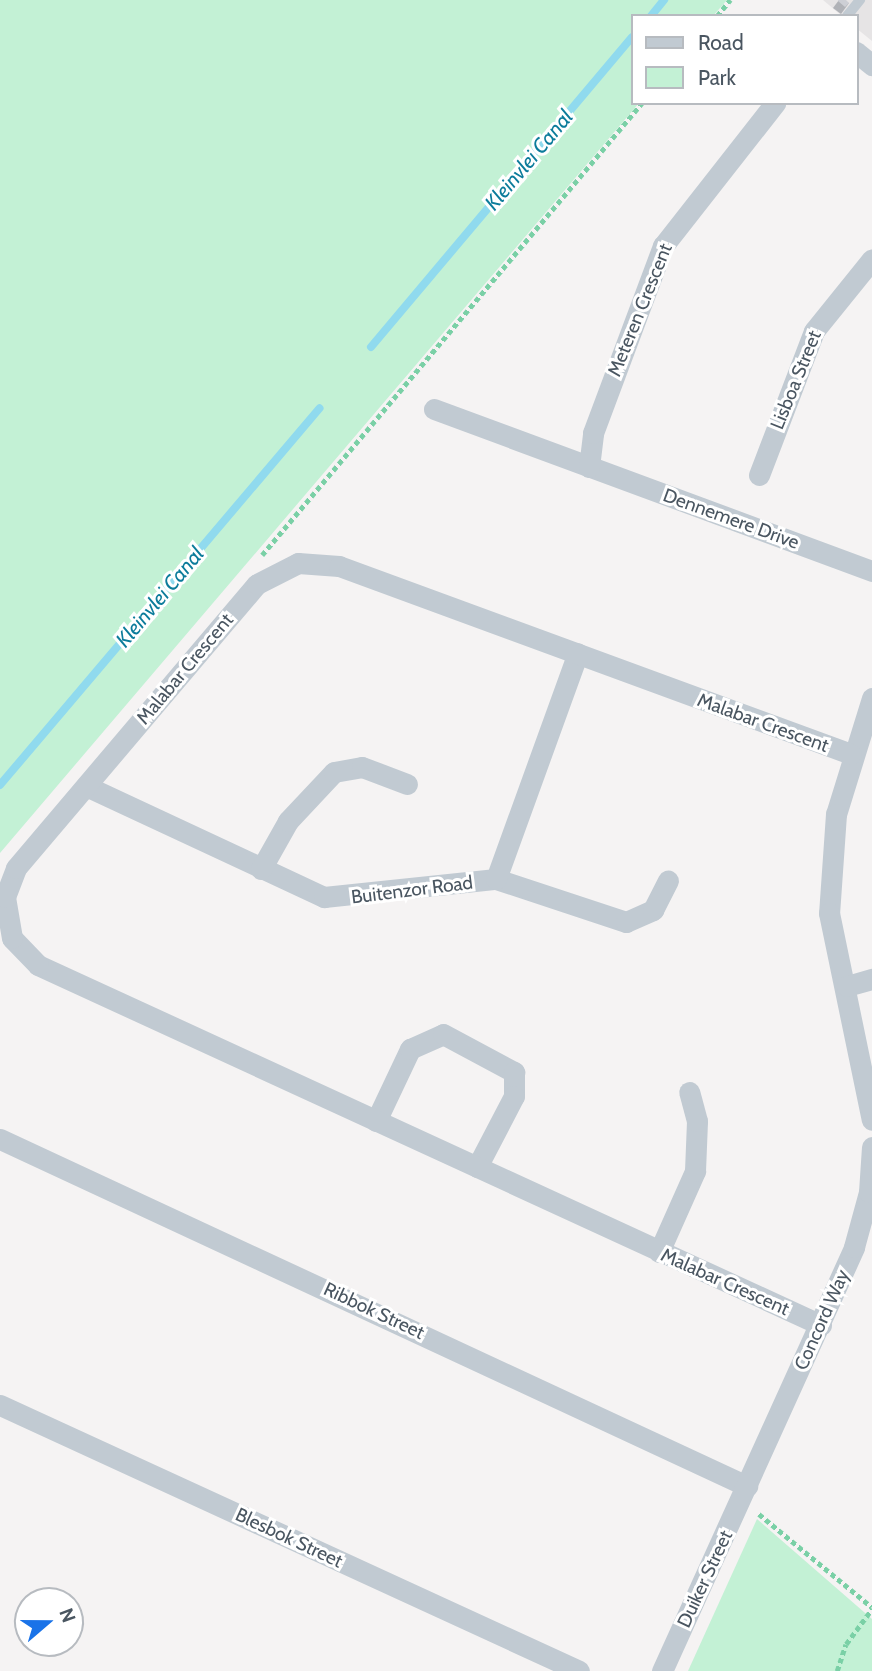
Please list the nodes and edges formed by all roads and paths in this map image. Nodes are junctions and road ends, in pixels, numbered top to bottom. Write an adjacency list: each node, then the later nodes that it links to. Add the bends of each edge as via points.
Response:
1 (730, 0): 3 (path)
2 (860, 0): 4 (lane)
3 (719, 14)
4 (849, 14)
5 (858, 53): 6 (street)
6 (872, 65)
7 (640, 105): 13 (path)
8 (773, 105): 11 (street, Meteren Crescent, via 663,246 593,433)
9 (872, 259): 12 (street, Lisboa Street, via 814,331)
10 (434, 409): 11 (street, Dennemere Drive)
11 (589, 467): 14 (street, Dennemere Drive)
12 (758, 475)
13 (258, 559)
14 (872, 571)
15 (578, 653): 17 (street, Malabar Crescent); 19 (street, Malabar Crescent, via 339,566 298,563 257,584); 21 (street, Buitenzor Road)
16 (872, 698): 17 (street)
17 (851, 754): 24 (street, via 830,863 829,913)
18 (408, 784): 20 (street, via 362,767 334,772 288,821)
19 (86, 786): 20 (street, Buitenzor Road); 27 (street, Malabar Crescent, via 9,882 5,912 19,949 38,965)
20 (261, 869): 21 (street, Buitenzor Road, via 303,890 345,898)
21 (496, 880): 22 (street, via 626,922 653,910)
22 (668, 881)
23 (872, 979): 24 (street)
24 (847, 986): 26 (street)
25 (689, 1092): 31 (street, via 697,1121 695,1171)
26 (872, 1120)
27 (376, 1121): 30 (street, Malabar Crescent); 30 (street, via 410,1049 430,1034 455,1039 505,1062 517,1084)
28 (0, 1139): 34 (street, Ribbok Street)
29 (872, 1147): 32 (street, Concord Way, via 869,1192 854,1247)
30 (477, 1167): 31 (street, Malabar Crescent)
31 (659, 1252): 32 (street, Malabar Crescent)
32 (821, 1325): 34 (street, Concord Way)
33 (0, 1405): 36 (street, Blesbok Street)
34 (744, 1493): 35 (path); 37 (street, Duiker Street)
35 (872, 1608): 38 (path, via 846,1644)
36 (579, 1671)
37 (662, 1671)
38 (837, 1671)

